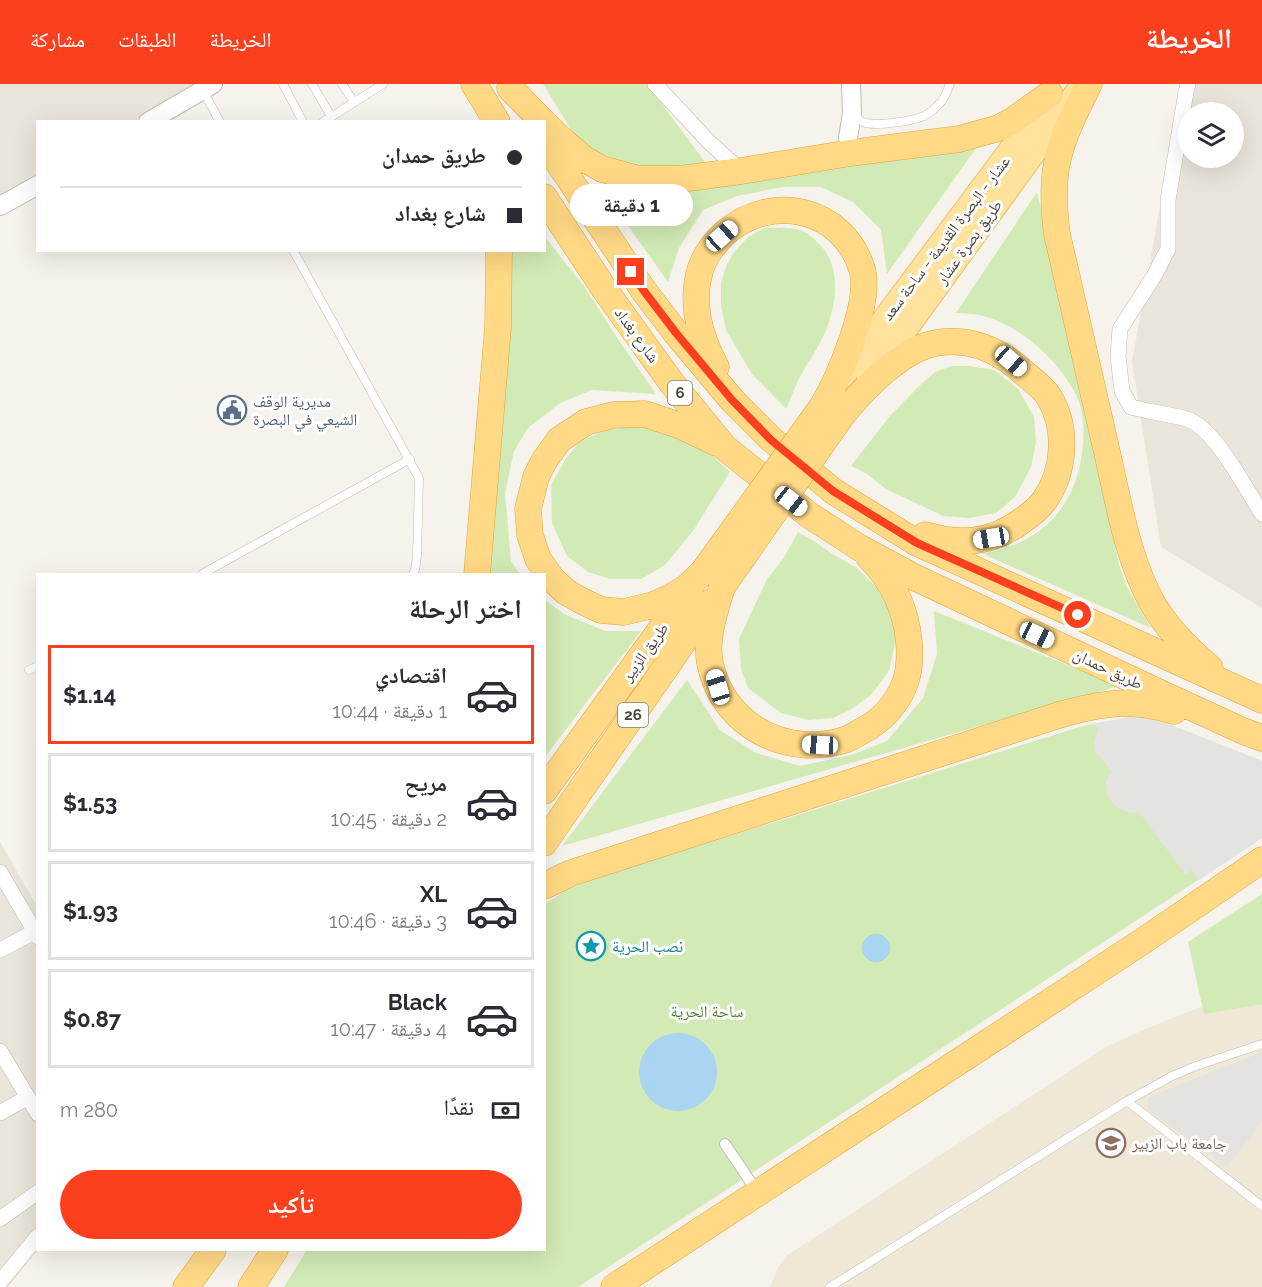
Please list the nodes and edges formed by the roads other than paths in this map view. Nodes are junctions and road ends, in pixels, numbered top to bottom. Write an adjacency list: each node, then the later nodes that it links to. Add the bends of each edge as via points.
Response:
1 (283, 84): 22 (lane)
2 (312, 84): 19 (lane)
3 (342, 84): 17 (lane)
4 (365, 84): 15 (lane)
5 (383, 84): 15 (lane)
6 (655, 84): 30 (street)
7 (850, 84): 18 (street)
8 (950, 84): 18 (lane, via 944,99 917,118 872,124)
9 (1084, 84): 37 (main road, طريق بصرة عشار)
10 (1089, 84): 49 (highway, via 1057,163 1054,207 1123,524 1153,605 1196,656)
11 (1188, 84): 40 (street, via 1168,200 1168,249 1120,329 1122,391 1131,407 1189,420 1205,431 1220,447)
12 (205, 86): 20 (street); 21 (lane)
13 (509, 86): 25 (highway); 26 (highway)
14 (1053, 89): 29 (highway, via 999,128 942,142); 37 (main road, عشار - البصرة القديمة - ساحة سعد)
15 (370, 92): 17 (lane)
16 (481, 101): 24 (highway)
17 (354, 102): 19 (lane)
18 (852, 113): 29 (street)
19 (331, 116): 23 (lane)
20 (151, 120)
21 (219, 120)
22 (302, 120)
23 (326, 120)
24 (495, 120)
25 (531, 120)
26 (542, 120)
27 (546, 124): 30 (highway, via 584,159 602,169 639,179)
28 (546, 144): 36 (highway, شارع بغداد / 6, via 644,291)
29 (850, 153): 30 (highway)
30 (741, 171)
31 (36, 185): 33 (street)
32 (546, 200): 38 (highway, شارع بغداد / 6, via 671,382)
33 (0, 206)
34 (293, 252): 39 (lane)
35 (500, 252): 45 (highway, via 498,327)
36 (732, 400): 37 (highway, via 700,329 698,279 712,246 734,226 750,216 785,210 803,212 837,230 853,249 862,270 864,291); 41 (highway, شارع بغداد / 6, via 771,440 833,491)
37 (837, 403): 41 (highway, via 914,350 958,341 977,344 1011,361 1048,396 1056,412 1061,452 1053,487 1043,502 1010,530 964,542 941,540); 46 (highway, 26, bridge)
38 (724, 447): 42 (highway, شارع بغداد / 6, via 809,515); 46 (highway, via 645,414 613,415 586,422 559,440 544,461 528,509 530,535 538,559 552,579 566,592 601,610 624,612 653,605)
39 (410, 459): 43 (lane); 44 (lane, via 419,478)
40 (1262, 514)
41 (876, 519): 49 (highway, 6, via 917,543)
42 (860, 548): 46 (highway, via 883,572 901,604 907,624 909,659 906,682 894,704 868,728 844,740 820,745 793,744 749,726 733,711 718,687 710,662); 51 (highway, طريق حمدان / 6, via 914,577)
43 (204, 573)
44 (415, 573)
45 (477, 573)
46 (712, 580): 52 (highway, طريق الزبير / 26); 53 (highway, 26)
47 (36, 667): 48 (lane)
48 (29, 670)
49 (1233, 688): 50 (highway, 6)
50 (1262, 700)
51 (1253, 734): 56 (highway, via 1153,705 1126,702 1082,709 571,873)
52 (546, 788)
53 (546, 840)
54 (1262, 860): 67 (highway)
55 (0, 872): 57 (street)
56 (546, 885)
57 (36, 935): 58 (street)
58 (0, 950)
59 (1262, 1044): 62 (lane, via 1188,1069)
60 (0, 1051): 61 (street)
61 (28, 1097): 63 (street); 64 (street)
62 (1127, 1101): 68 (lane, via 1204,1156); 78 (lane)
63 (36, 1111)
64 (0, 1113)
65 (725, 1144): 67 (street)
66 (36, 1193): 69 (street)
67 (758, 1193): 77 (highway)
68 (1262, 1206)
69 (0, 1219)
70 (36, 1238): 74 (street)
71 (212, 1251): 75 (highway)
72 (274, 1251): 76 (highway)
73 (0, 1260): 74 (street)
74 (3, 1279)
75 (186, 1287)
76 (251, 1287)
77 (614, 1287)
78 (830, 1287)

